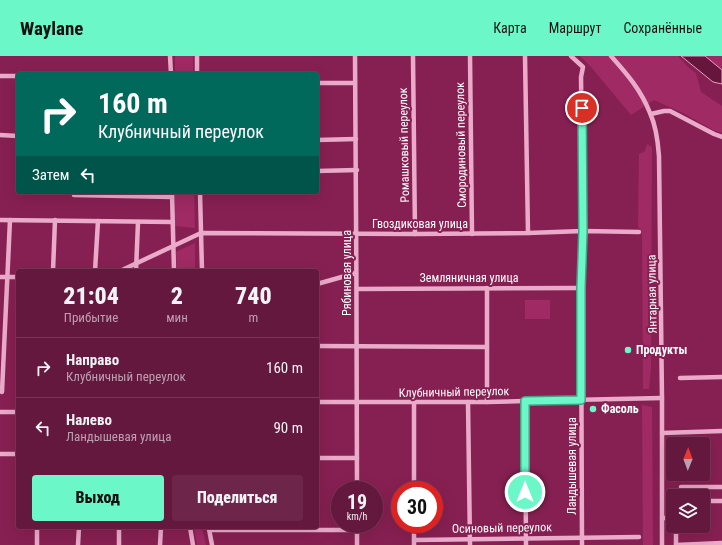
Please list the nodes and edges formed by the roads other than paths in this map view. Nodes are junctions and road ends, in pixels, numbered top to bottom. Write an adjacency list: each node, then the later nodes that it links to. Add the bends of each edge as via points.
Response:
1 (170, 56): 9 (street)
2 (197, 56): 10 (street)
3 (355, 56): 14 (street, Рябиновая улица)
4 (413, 56): 37 (street, Ромашковый переулок)
5 (470, 56): 38 (street, Смородиновый переулок)
6 (525, 56): 34 (street)
7 (571, 56): 32 (street, Ландышевая улица, via 583,67)
8 (611, 56): 15 (street, Янтарная улица, via 639,90)
9 (172, 72)
10 (197, 72)
11 (0, 76): 12 (street)
12 (16, 76)
13 (319, 83): 14 (street)
14 (355, 83): 20 (street, Рябиновая улица)
15 (651, 114): 18 (street, via 670,111); 61 (street, Янтарная улица, via 660,156)
16 (0, 135): 17 (street)
17 (16, 136)
18 (722, 137)
19 (319, 140): 20 (street)
20 (356, 140): 21 (street, Рябиновая улица)
21 (356, 170): 22 (street); 36 (street, Рябиновая улица)
22 (319, 171)
23 (172, 194): 25 (street); 31 (street)
24 (200, 194): 35 (street)
25 (74, 195)
26 (0, 220): 27 (street)
27 (10, 220): 28 (street); 49 (street)
28 (55, 220): 29 (street); 41 (street)
29 (98, 221): 30 (street); 42 (street)
30 (138, 222): 31 (street); 40 (street)
31 (173, 222): 39 (street)
32 (583, 231): 33 (street, Гвоздиковая улица); 34 (street, Гвоздиковая улица); 53 (street, Ландышевая улица)
33 (639, 232)
34 (528, 233): 38 (street, Гвоздиковая улица)
35 (201, 234): 36 (street, Гвоздиковая улица); 39 (street); 46 (street)
36 (357, 234): 37 (street, Гвоздиковая улица); 47 (street, Рябиновая улица)
37 (416, 234): 38 (street, Гвоздиковая улица)
38 (472, 234)
39 (173, 247): 40 (street); 45 (street)
40 (137, 263): 43 (street); 44 (street)
41 (53, 269)
42 (95, 269)
43 (124, 269)
44 (136, 269)
45 (174, 269)
46 (202, 269)
47 (356, 273): 51 (street); 54 (street, Рябиновая улица)
48 (0, 277): 49 (street)
49 (8, 277): 50 (street); 60 (street)
50 (16, 278)
51 (319, 283)
52 (487, 288): 53 (street, Земляничная улица); 54 (street, Земляничная улица); 57 (street)
53 (581, 288): 62 (street, Ландышевая улица)
54 (357, 289): 56 (street, Рябиновая улица)
55 (319, 346): 56 (street)
56 (356, 346): 57 (street); 68 (street, Рябиновая улица)
57 (487, 347): 67 (street)
58 (722, 377): 59 (street)
59 (680, 378)
60 (2, 392)
61 (662, 398): 62 (street, Клубничный переулок); 72 (street, Янтарная улица)
62 (581, 400): 63 (street, Клубничный переулок); 97 (street, Ландышевая улица)
63 (525, 401): 67 (street, Клубничный переулок); 96 (street)
64 (319, 402): 68 (street, Клубничный переулок)
65 (414, 402): 66 (street, Клубничный переулок); 68 (street, Клубничный переулок); 78 (street)
66 (468, 402): 67 (street, Клубничный переулок); 98 (street)
67 (487, 402)
68 (357, 403): 76 (street, Рябиновая улица)
69 (0, 412): 70 (street)
70 (16, 412)
71 (722, 432): 72 (street)
72 (662, 433): 83 (street, Янтарная улица)
73 (0, 454): 74 (street)
74 (16, 454)
75 (319, 458): 76 (street)
76 (357, 458): 77 (street, Рябиновая улица)
77 (357, 481)
78 (414, 481)
79 (681, 487): 80 (street)
80 (722, 487)
81 (722, 501): 82 (street)
82 (710, 502)
83 (662, 518): 84 (street); 111 (street, Янтарная улица)
84 (666, 518)
85 (38, 529): 101 (street)
86 (79, 529): 102 (street)
87 (119, 529): 103 (street)
88 (160, 529): 104 (street)
89 (190, 529): 105 (street)
90 (209, 529): 106 (street)
91 (283, 529): 92 (street)
92 (331, 530)
93 (357, 533): 107 (street)
94 (676, 533): 112 (street)
95 (639, 537): 97 (street, Осиновый переулок)
96 (526, 538): 97 (street, Осиновый переулок); 98 (street, Осиновый переулок); 109 (street)
97 (582, 538): 110 (street, Ландышевая улица)
98 (470, 539): 99 (street, Осиновый переулок); 108 (street)
99 (414, 542)
100 (722, 543): 112 (street)
101 (37, 545)
102 (78, 545)
103 (119, 545)
104 (160, 545)
105 (193, 545)
106 (212, 545)
107 (357, 545)
108 (470, 545)
109 (526, 545)
110 (582, 545)
111 (662, 545)
112 (676, 545)

